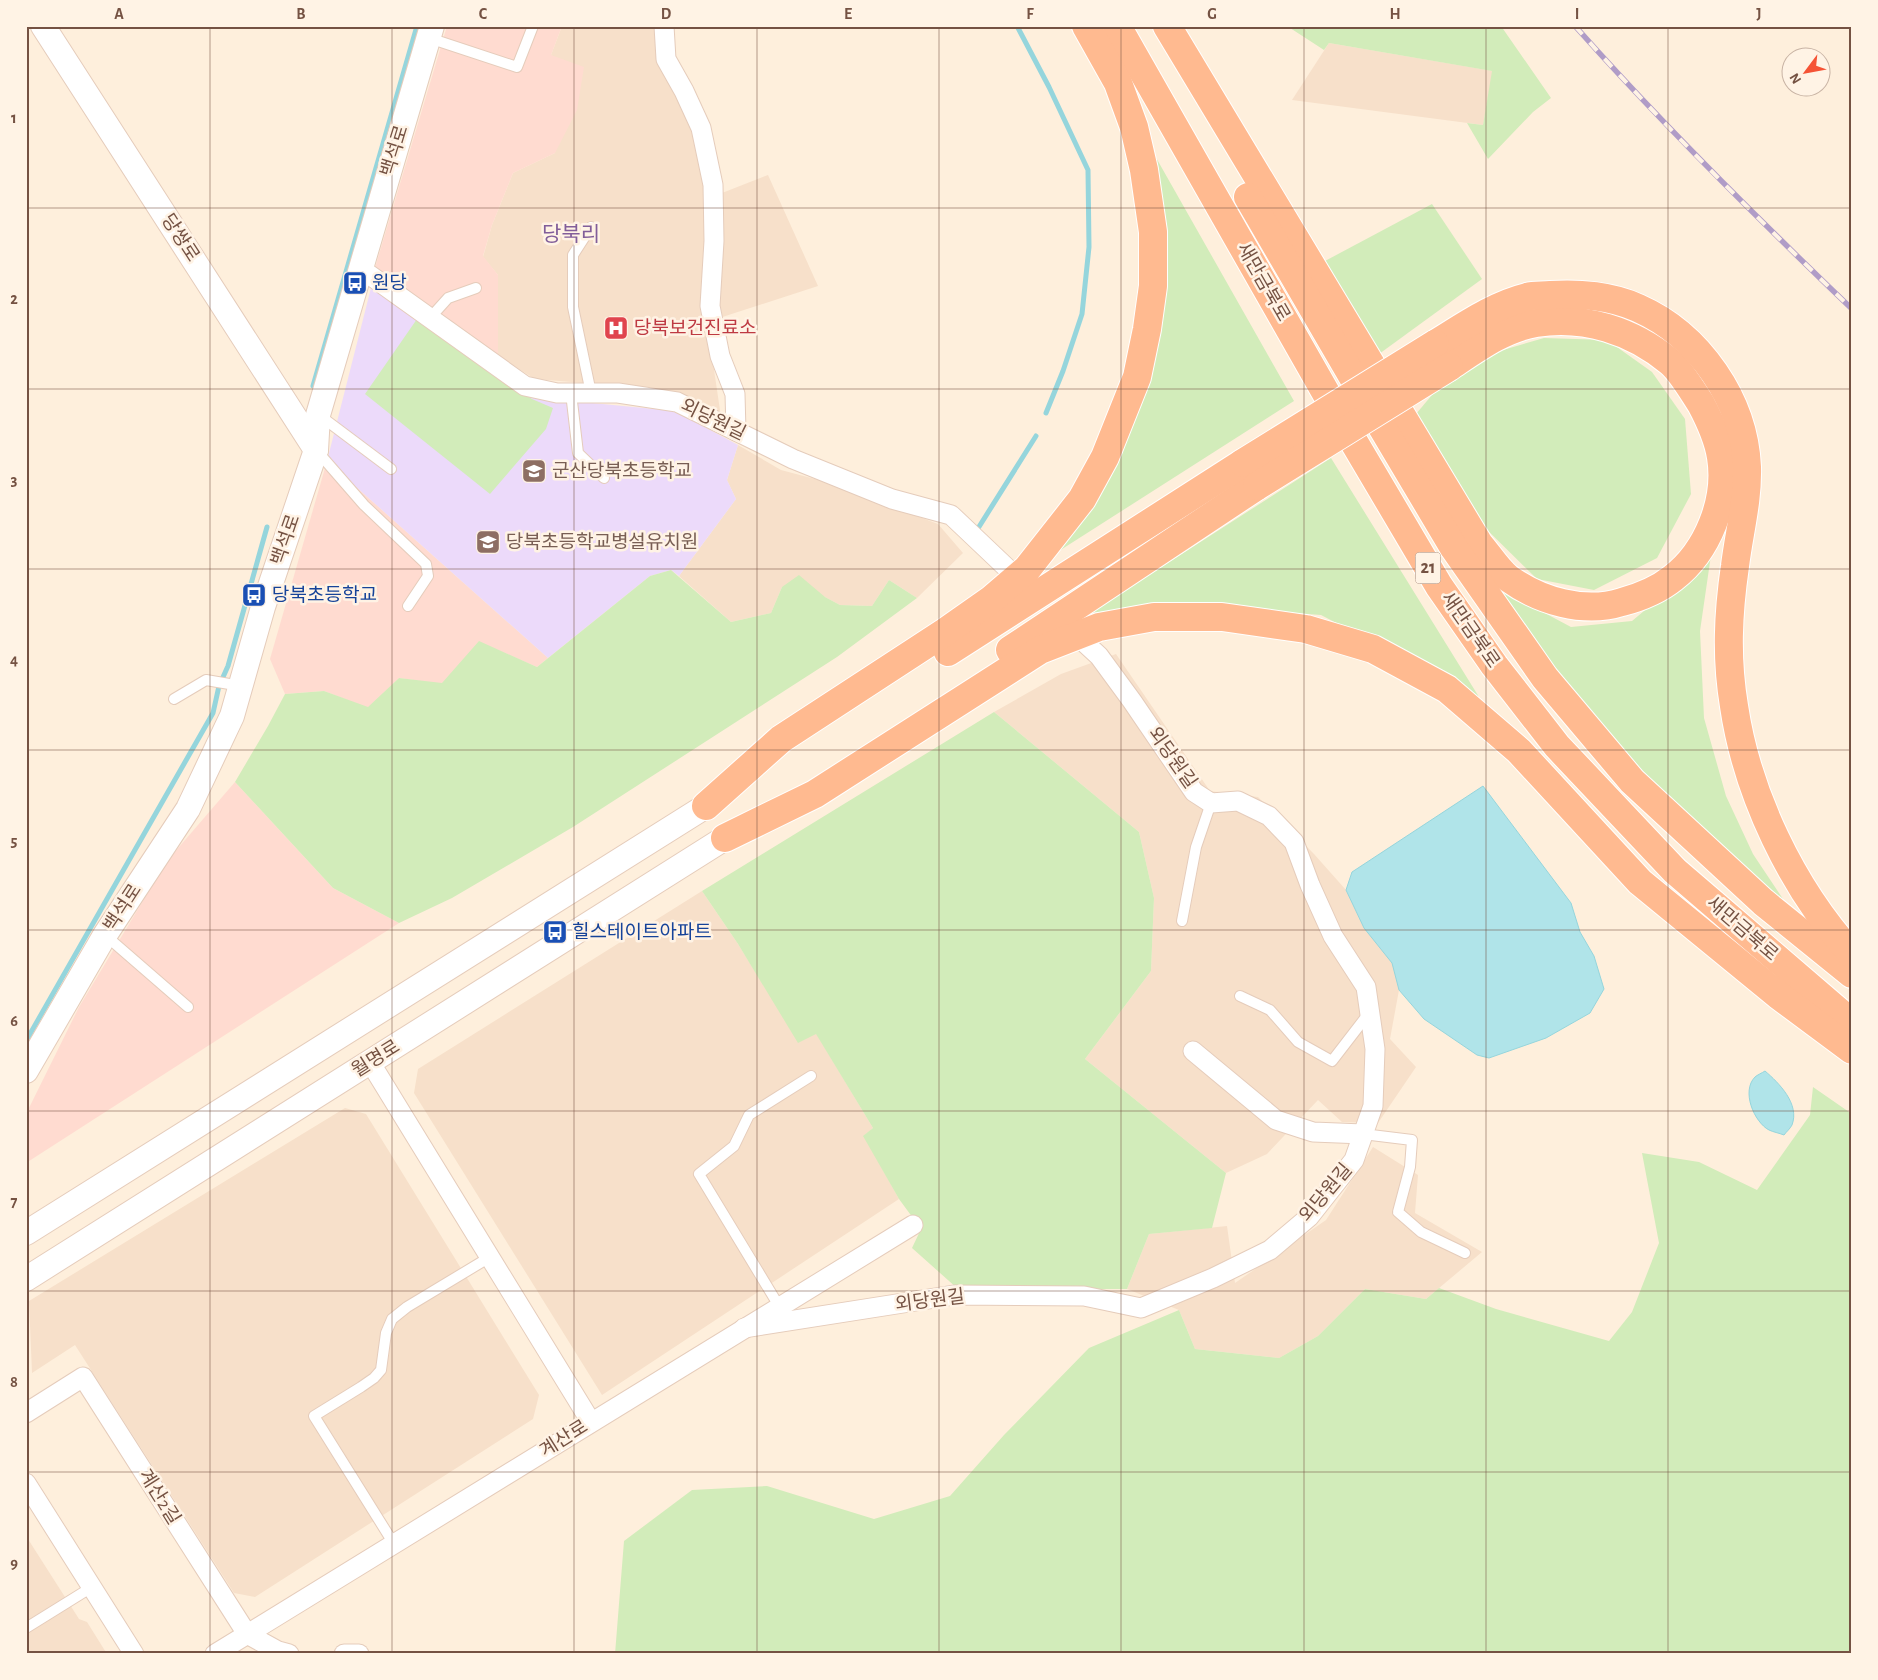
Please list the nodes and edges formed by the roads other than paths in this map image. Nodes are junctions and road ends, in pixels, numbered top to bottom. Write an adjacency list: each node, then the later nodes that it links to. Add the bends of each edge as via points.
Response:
1 (43, 26): 18 (street, 당쌍로)
2 (532, 26): 8 (lane, via 517,66)
3 (664, 26): 17 (street, via 666,59 701,128 713,185 710,306 720,356 735,394)
4 (1086, 26): 27 (highway, via 1118,83 1134,127 1153,232 1153,286 1137,377 1105,457 1082,499 1020,575 945,632 781,739)
5 (1117, 26): 36 (highway, 새만금북로 / 21, via 1429,570 1494,665 1557,746 1675,871)
6 (1151, 26): 32 (highway, 새만금북로 / 21, via 1454,548 1545,678 1632,781 1757,896)
7 (1167, 26): 13 (highway, via 1478,544 1508,577 1546,599 1579,606 1613,605 1645,595 1674,578 1697,553 1713,524 1721,491 1721,458 1712,425 1696,396 1671,363 1638,339 1573,320 1536,323)
8 (430, 32): 10 (street, 백석로)
9 (591, 227): 15 (lane, via 573,255 573,307)
10 (360, 268): 12 (street, 외당원길); 16 (street, 백석로)
11 (476, 288): 12 (lane, via 448,298)
12 (430, 318): 14 (street, 외당원길, via 525,386)
13 (1442, 356): 27 (highway, bridge, via 1243,463); 28 (highway, bridge, via 1257,486); 31 (highway, via 1464,326 1501,307 1528,297 1593,296 1636,307 1666,323 1701,355 1725,388 1740,425 1747,466 1745,508 1728,619 1734,707 1743,753 1770,827 1790,866 1817,910)
14 (571, 393): 15 (street, 외당원길); 20 (lane, via 578,453)
15 (591, 393): 17 (street, 외당원길, via 618,393 677,402)
16 (318, 414): 18 (street, 백석로); 19 (lane)
17 (736, 432): 21 (street, 외당원길, via 892,499 952,515)
18 (316, 450): 22 (lane, via 364,505 426,564 428,576); 24 (street, 백석로)
19 (391, 469)
20 (604, 478)
21 (1009, 570)
22 (408, 606)
23 (1086, 644): 26 (street, 외당원길, via 1099,656 1132,701 1194,792)
24 (234, 685): 25 (lane, via 206,680); 30 (street, 백석로, via 232,716 188,809)
25 (174, 699)
26 (1211, 803): 29 (lane, via 1196,847); 35 (street, 외당원길, via 1238,801 1269,816 1294,842 1333,936 1366,987)
27 (706, 806): 44 (street, 월명로)
28 (725, 838): 37 (highway, via 815,794 1040,650 1099,627 1154,617 1222,616 1306,629 1374,649 1447,690 1520,751 1640,882 1778,995); 39 (street, 월명로)
29 (1182, 921)
30 (105, 936): 34 (lane); 40 (street, 백석로)
31 (1852, 954)
32 (1852, 974)
33 (1240, 996): 35 (lane, via 1270,1010 1298,1042 1332,1061)
34 (188, 1007)
35 (1369, 1012): 42 (street, 외당원길, via 1374,1049 1373,1106)
36 (1852, 1023)
37 (1852, 1050)
38 (1193, 1051): 42 (street, via 1276,1120 1313,1132)
39 (370, 1062): 46 (street); 47 (street, 월명로)
40 (26, 1071)
41 (811, 1076): 48 (lane, via 749,1116 734,1146 699,1174)
42 (1363, 1134): 45 (lane, via 1412,1140 1410,1167 1398,1212 1421,1232); 49 (street, 외당원길, via 1354,1160 1309,1217 1270,1250 1141,1308 1084,1296 954,1295)
43 (913, 1225): 48 (street, 계산로)
44 (26, 1233)
45 (1465, 1253)
46 (490, 1257): 51 (street); 53 (lane, via 407,1306 392,1319 386,1333 381,1370 361,1387 314,1416)
47 (26, 1279)
48 (779, 1306): 49 (street, 계산로)
49 (744, 1328): 51 (street, 계산로)
50 (26, 1413): 56 (street, 계산2길, via 83,1377)
51 (591, 1422): 53 (street, 계산로)
52 (26, 1483): 54 (street)
53 (394, 1544): 56 (street, 계산로)
54 (92, 1587): 55 (lane); 57 (street)
55 (26, 1628)
56 (246, 1634): 58 (street, 계산로); 59 (street, 계산2길)
57 (134, 1654)
58 (215, 1654)
59 (289, 1654)
60 (344, 1654): 61 (street)
61 (359, 1654)

